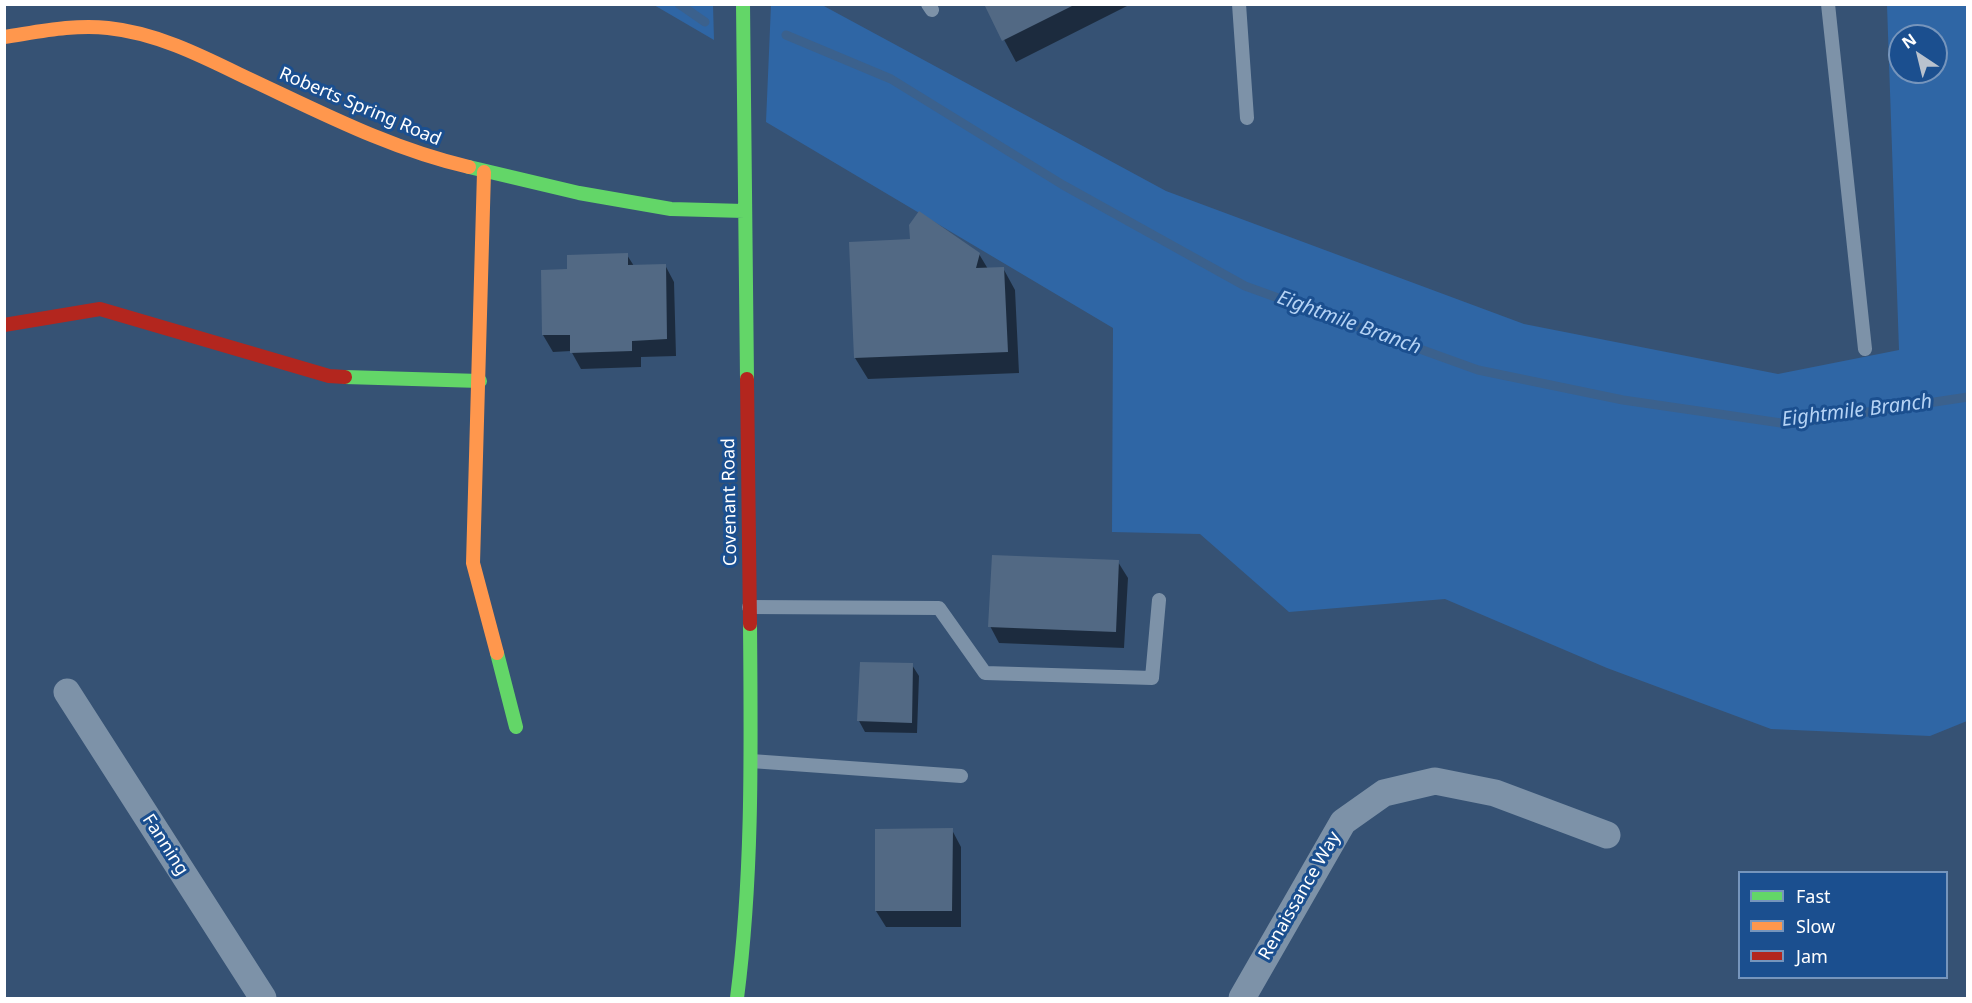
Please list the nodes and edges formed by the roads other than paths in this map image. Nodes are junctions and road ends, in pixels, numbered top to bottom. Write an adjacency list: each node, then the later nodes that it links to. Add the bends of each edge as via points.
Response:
1 (743, 4): 7 (street, Covenant Road)
2 (1239, 4): 5 (lane)
3 (1828, 4): 9 (lane)
4 (5, 37): 6 (street, Roberts Spring Road, via 77,27 109,28 177,45 379,139 429,158)
5 (1247, 118)
6 (484, 172): 7 (street, Roberts Spring Road, via 672,209); 10 (street)
7 (744, 211): 12 (street, Covenant Road)
8 (4, 325): 10 (street, via 100,309 329,375)
9 (1865, 349)
10 (480, 381): 14 (street, via 473,562)
11 (1159, 600): 12 (lane, via 1152,678 985,672 939,608)
12 (749, 607): 15 (street, Covenant Road)
13 (67, 692): 18 (street, Fanning)
14 (516, 727)
15 (751, 761): 16 (lane); 19 (street, Covenant Road, via 745,937)
16 (961, 776)
17 (1607, 835): 20 (street, Renaissance Way, via 1495,793 1435,781 1384,793 1343,822)
18 (263, 999)
19 (737, 999)
20 (1242, 999)

